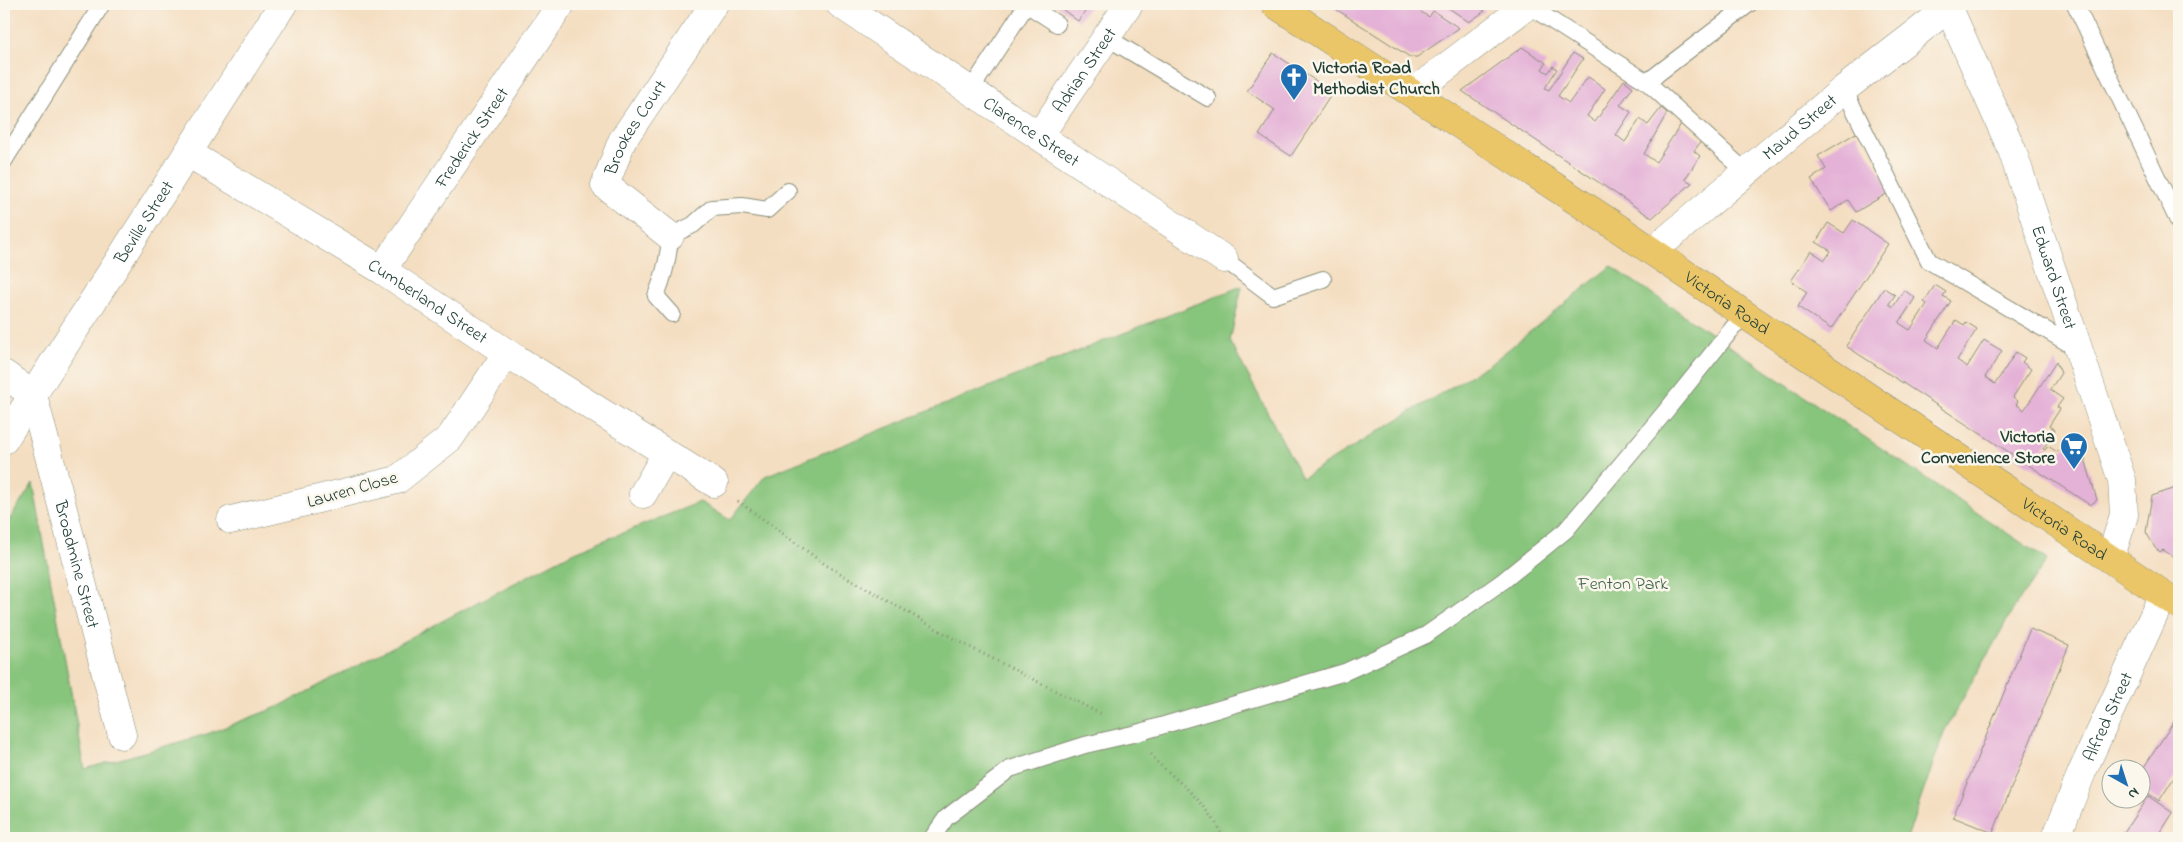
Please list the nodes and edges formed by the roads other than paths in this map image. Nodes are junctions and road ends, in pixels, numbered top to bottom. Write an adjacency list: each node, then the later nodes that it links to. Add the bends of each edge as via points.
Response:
1 (102, 4): 22 (lane)
2 (283, 4): 21 (street, Beville Street)
3 (561, 4): 29 (street, Frederick Street)
4 (714, 4): 26 (street, Brookes Court, via 622,140 605,185)
5 (840, 4): 17 (street, Clarence Street)
6 (1026, 4): 13 (lane); 17 (lane)
7 (1129, 4): 14 (street, Adrian Street)
8 (1275, 4): 18 (main road, Victoria Road)
9 (1528, 4): 15 (lane); 18 (street)
10 (1749, 4): 15 (lane)
11 (2075, 4): 25 (lane)
12 (1948, 5): 16 (street, Maud Street); 33 (street, Edward Street, via 2012,150)
13 (1057, 24)
14 (1106, 37): 19 (lane); 20 (street, Adrian Street)
15 (1647, 82): 23 (lane)
16 (1844, 89): 23 (street, Maud Street); 33 (lane, via 1929,261)
17 (970, 91): 20 (street, Clarence Street)
18 (1412, 93): 27 (main road, Victoria Road)
19 (1208, 98)
20 (1039, 136): 28 (street, Clarence Street)
21 (188, 153): 29 (street, Cumberland Street); 36 (street, Beville Street)
22 (4, 161)
23 (1746, 172): 27 (street, Maud Street)
24 (788, 191): 26 (lane, via 767,210 742,206 712,208 693,224)
25 (2179, 223)
26 (670, 236): 31 (lane, via 669,254 656,296)
27 (1653, 252): 32 (main road, Victoria Road)
28 (1224, 259): 30 (lane, via 1273,296)
29 (382, 270): 34 (street, Cumberland Street)
30 (1323, 279)
31 (672, 314)
32 (1744, 314): 42 (main road, Victoria Road); 45 (lane, via 1566,530 1503,581 1426,635 1345,672 1010,769 946,818)
33 (2078, 349): 42 (street, Edward Street, via 2122,480 2124,515)
34 (507, 352): 38 (street, Cumberland Street); 41 (street, Lauren Close, via 450,438 397,480)
35 (4, 374): 36 (street)
36 (33, 395): 37 (street, Beville Street); 44 (street, Broadmine Street)
37 (4, 440)
38 (666, 454): 39 (street, Cumberland Street); 40 (street)
39 (714, 483)
40 (643, 494)
41 (231, 520)
42 (2110, 559): 43 (main road, Victoria Road)
43 (2171, 600): 46 (street, Alfred Street, via 2082,772)
44 (122, 735)
45 (932, 838)
46 (2056, 838)

